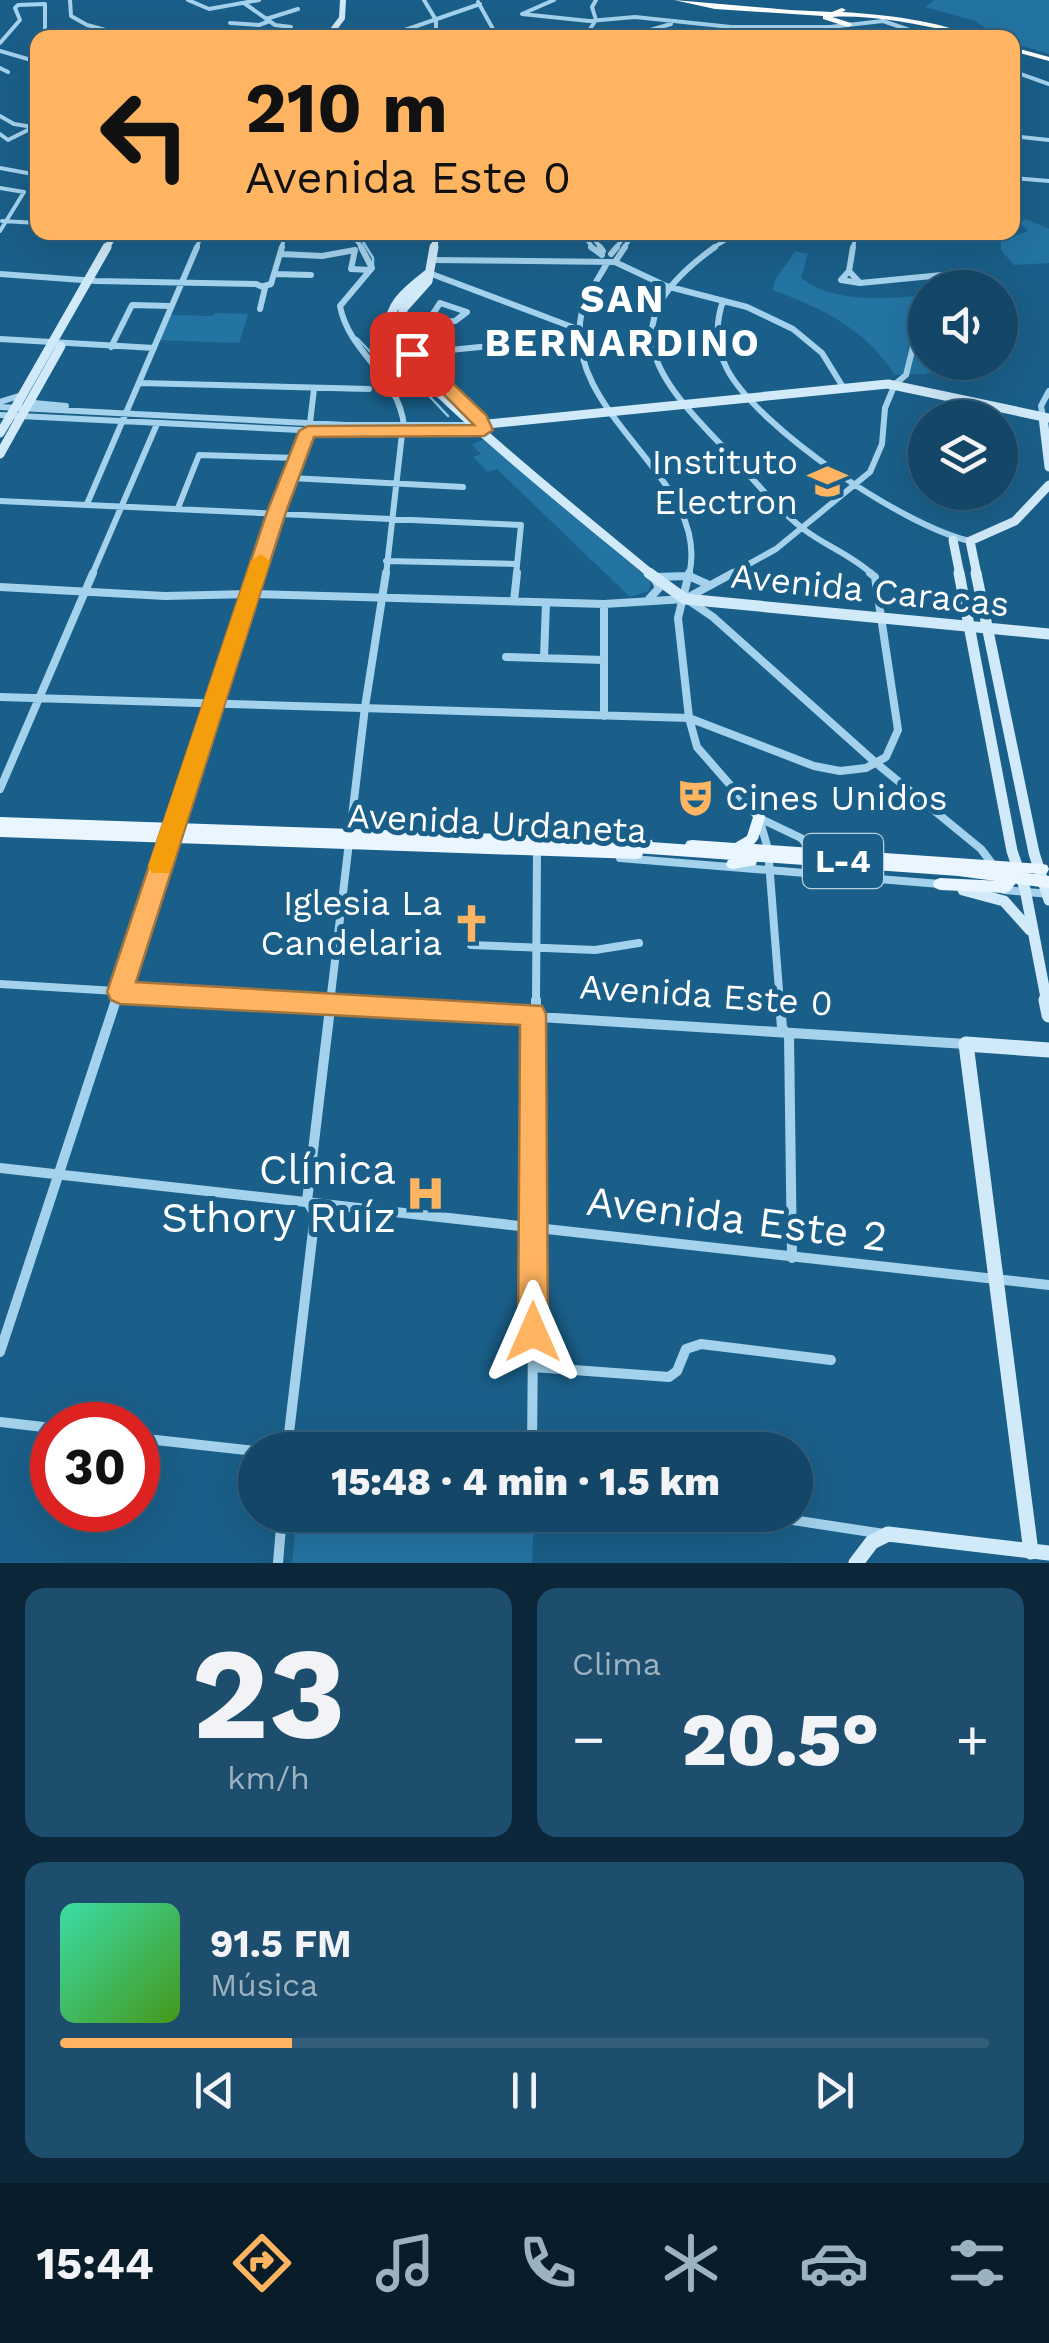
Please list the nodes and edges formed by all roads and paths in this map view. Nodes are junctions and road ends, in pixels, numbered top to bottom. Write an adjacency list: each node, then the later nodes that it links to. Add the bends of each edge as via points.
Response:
1 (70, 0): 30 (street, via 71,16)
2 (188, 0): 15 (street, via 209,9)
3 (259, 0): 15 (street)
4 (344, 0): 31 (main road)
5 (424, 0): 21 (street)
6 (554, 0): 22 (street, via 522,14)
7 (596, 0): 22 (street)
8 (677, 0): 18 (highway, via 740,9)
9 (699, 0): 16 (highway)
10 (37, 1): 11 (street); 29 (street, via 47,7)
11 (20, 2): 27 (street, via 20,20)
12 (479, 2): 21 (street); 34 (street)
13 (831, 2): 14 (highway)
14 (854, 2)
15 (244, 3): 20 (street)
16 (815, 3)
17 (298, 8): 20 (street)
18 (894, 10): 25 (highway, via 826,16); 39 (highway)
19 (928, 13): 40 (highway)
20 (268, 20): 24 (street); 28 (street)
21 (436, 20): 32 (street); 33 (street)
22 (596, 20): 23 (street); 35 (street)
23 (675, 22): 25 (street); 36 (street)
24 (230, 23)
25 (848, 25): 37 (street); 38 (street, via 888,21)
26 (2, 26): 27 (street)
27 (13, 26): 41 (street)
28 (291, 27)
29 (46, 30)
30 (106, 30)
31 (333, 30)
32 (406, 30)
33 (436, 30)
34 (494, 30)
35 (589, 30)
36 (650, 30)
37 (846, 30)
38 (912, 30)
39 (957, 30)
40 (967, 30)
41 (0, 43)
42 (0, 51): 44 (street)
43 (1020, 53): 45 (highway)
44 (30, 60)
45 (1049, 61)
46 (0, 68): 47 (street)
47 (8, 72)
48 (1020, 76): 49 (street)
49 (1049, 85)
50 (0, 116): 51 (street)
51 (30, 127)
52 (30, 130): 53 (street, via 8,140)
53 (0, 134)
54 (1020, 136): 55 (street)
55 (1049, 140)
56 (0, 168): 57 (street)
57 (30, 174)
58 (1020, 178): 59 (street)
59 (1049, 180)
60 (0, 188): 61 (street, via 23,190)
61 (3, 221): 62 (street); 63 (street)
62 (30, 223)
63 (0, 231)
64 (115, 240): 83 (main road)
65 (199, 240): 85 (street)
66 (284, 240): 73 (street)
67 (356, 240): 76 (street)
68 (436, 240): 75 (main road)
69 (588, 240): 74 (street)
70 (623, 240): 74 (street)
71 (728, 240): 87 (street)
72 (855, 240): 77 (street)
73 (281, 254): 76 (street, via 356,250 351,269); 79 (street)
74 (607, 257): 75 (street); 87 (street); 93 (street, via 582,311)
75 (431, 258): 80 (main road)
76 (371, 270): 118 (street, via 340,306 340,322 402,401)
77 (849, 271): 84 (street); 84 (street, via 841,280)
78 (0, 274): 83 (street)
79 (274, 274): 81 (street); 86 (street)
80 (429, 274): 92 (main road, via 406,302); 93 (street); 99 (main road, via 403,293 390,315 390,338)
81 (311, 275)
82 (908, 278): 84 (street)
83 (92, 281): 85 (street); 95 (main road)
84 (860, 282)
85 (180, 284): 86 (street, via 231,280); 89 (street)
86 (264, 286): 90 (street)
87 (666, 286): 88 (street); 109 (street, via 652,338 660,372)
88 (723, 301): 103 (street, via 802,335); 108 (street, via 716,325 724,360)
89 (170, 306): 96 (street, via 132,305); 97 (street)
90 (260, 310)
91 (427, 322): 91 (street, via 440,303 467,312 457,321); 92 (street)
92 (399, 325): 98 (main road)
93 (580, 332): 98 (street); 110 (street, via 588,374)
94 (0, 339): 95 (street)
95 (59, 343): 96 (street); 107 (main road)
96 (112, 347): 97 (street)
97 (154, 348): 101 (street)
98 (412, 354): 99 (street); 117 (main road)
99 (400, 355): 117 (main road)
100 (908, 367): 102 (street)
101 (140, 382): 104 (street); 113 (street)
102 (895, 384): 103 (main road); 111 (main road); 124 (street, via 884,408 877,459)
103 (844, 388): 108 (main road)
104 (314, 389): 105 (street); 116 (street)
105 (368, 390)
106 (1049, 391): 111 (street, via 1042,406)
107 (26, 398): 112 (street, via 90,408); 114 (main road, bridge); 114 (street)
108 (752, 398): 109 (main road); 124 (street)
109 (682, 406): 110 (main road); 133 (street)
110 (610, 414): 117 (main road); 138 (street, via 676,499 693,556)
111 (1048, 415): 121 (main road)
112 (97, 416): 113 (street); 114 (street); 114 (street)
113 (125, 418): 115 (street); 116 (street); 128 (street)
114 (5, 419): 119 (main road)
115 (157, 424): 116 (street); 129 (street)
116 (309, 427): 118 (street); 120 (street)
117 (481, 427): 118 (street); 118 (street); 139 (main road)
118 (403, 430): 123 (street)
119 (0, 454)
120 (298, 458): 122 (street); 130 (street, via 199,455)
121 (1049, 467)
122 (291, 478): 123 (street); 131 (street)
123 (398, 483): 126 (street); 132 (street)
124 (856, 484): 133 (street); 134 (street)
125 (1049, 484): 135 (main road, via 995,533)
126 (464, 487)
127 (0, 501): 128 (street)
128 (87, 504): 129 (street)
129 (124, 506): 130 (street); 142 (street)
130 (178, 508): 131 (street)
131 (276, 512): 132 (street); 143 (street)
132 (391, 517): 136 (street); 137 (street, via 521,524)
133 (802, 528): 140 (street); 153 (street, via 870,571)
134 (953, 540): 135 (street); 154 (main road)
135 (970, 542): 155 (main road)
136 (386, 562): 137 (street); 144 (street)
137 (518, 564): 146 (street)
138 (690, 576): 139 (street); 140 (street); 145 (street)
139 (654, 578): 145 (main road); 147 (street, via 658,592)
140 (708, 585): 145 (street); 149 (street, via 708,595)
141 (0, 587): 142 (street)
142 (84, 591): 143 (street); 161 (street)
143 (250, 594): 144 (street); 162 (street)
144 (383, 598): 146 (street); 163 (street)
145 (686, 598): 147 (street); 149 (main road, Avenida Caracas); 151 (street); 152 (street)
146 (514, 601): 148 (street)
147 (641, 602): 150 (street)
148 (546, 603): 150 (street); 158 (street)
149 (720, 603): 151 (street); 153 (main road, Avenida Caracas)
150 (604, 604): 159 (street)
151 (713, 617): 152 (street); 166 (street)
152 (678, 618): 165 (street)
153 (884, 620): 154 (main road, Avenida Caracas); 166 (street, via 898,730 890,752)
154 (972, 628): 155 (main road, Avenida Caracas); 181 (main road)
155 (990, 630): 156 (main road, Avenida Caracas); 183 (main road, via 1034,853)
156 (1049, 634)
157 (506, 657): 158 (street)
158 (544, 658): 159 (street)
159 (604, 660): 164 (street)
160 (0, 697): 161 (street)
161 (40, 698): 162 (street); 167 (street)
162 (213, 702): 163 (street); 171 (street)
163 (365, 707): 164 (street); 172 (street)
164 (604, 716): 165 (street)
165 (689, 718): 166 (street, via 814,766 850,771); 168 (street, via 709,764)
166 (876, 763): 180 (street)
167 (0, 789)
168 (760, 818): 173 (main road, L-4, via 752,839); 177 (street); 178 (street, via 801,838)
169 (0, 822): 171 (main road, Avenida Urdaneta / L-4)
170 (0, 832): 171 (main road, Avenida Urdaneta / L-4)
171 (170, 833): 172 (main road, Avenida Urdaneta / L-4); 191 (street)
172 (350, 840): 174 (main road, Avenida Urdaneta / L-4); 176 (main road, Avenida Urdaneta / L-4); 192 (street)
173 (733, 846): 175 (main road, Avenida Urdaneta / L-4, bridge); 177 (main road, Avenida Urdaneta / L-4); 179 (main road, L-4, via 752,859)
174 (576, 848): 175 (main road, L-4); 176 (main road, Avenida Urdaneta / L-4); 179 (street, Avenida Urdaneta / L-4)
175 (640, 848): 183 (main road, L-4, bridge)
176 (536, 850): 189 (street)
177 (768, 850): 178 (main road, Avenida Urdaneta / L-4); 182 (street)
178 (814, 853): 180 (main road, Avenida Urdaneta / L-4)
179 (733, 864): 182 (street, Avenida Urdaneta / L-4)
180 (994, 865): 181 (main road, Avenida Urdaneta / L-4); 184 (main road, L-4, via 1010,876 1005,887)
181 (1018, 868): 183 (main road, Avenida Urdaneta / L-4); 185 (main road)
182 (769, 870): 184 (street, Avenida Urdaneta / L-4); 195 (street)
183 (1048, 883): 185 (street, Avenida Urdaneta / L-4)
184 (940, 884): 185 (street, Avenida Urdaneta / L-4); 186 (main road, via 998,898)
185 (1026, 892): 186 (main road)
186 (1032, 933): 194 (main road)
187 (639, 943): 189 (street, via 595,950)
188 (471, 946): 189 (street)
189 (534, 947): 193 (street)
190 (0, 984): 191 (street, Avenida Este 0)
191 (120, 992): 192 (street, Avenida Este 0); 199 (street)
192 (329, 1006): 193 (street, Avenida Este 0); 200 (street)
193 (533, 1014): 195 (street, Avenida Este 0); 201 (street)
194 (1049, 1015)
195 (782, 1028): 196 (street, Avenida Este 0); 202 (street, via 789,1036 792,1099)
196 (966, 1044): 197 (main road, Avenida Este 0); 203 (main road)
197 (1045, 1047)
198 (0, 1168): 199 (street, Avenida Este 2)
199 (60, 1174): 200 (street, Avenida Este 2); 205 (street)
200 (307, 1201): 201 (street, Avenida Este 2); 210 (street, via 315,1214)
201 (534, 1226): 202 (street, Avenida Este 2); 207 (street)
202 (792, 1258): 203 (street, Avenida Este 2)
203 (997, 1281): 204 (street, Avenida Este 2); 217 (main road)
204 (1049, 1286)
205 (0, 1352)
206 (832, 1360): 207 (street, via 701,1344 686,1349 669,1377)
207 (533, 1367): 211 (street)
208 (0, 1422): 209 (street)
209 (30, 1425)
210 (289, 1432)
211 (532, 1432)
212 (160, 1440): 213 (street)
213 (238, 1449)
214 (813, 1523): 216 (street)
215 (281, 1532): 218 (street)
216 (888, 1534): 217 (main road); 219 (main road)
217 (1040, 1553)
218 (278, 1563)
219 (856, 1563)

